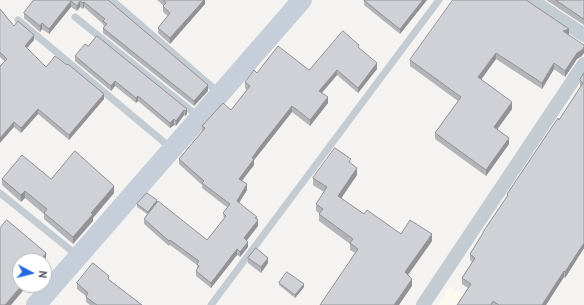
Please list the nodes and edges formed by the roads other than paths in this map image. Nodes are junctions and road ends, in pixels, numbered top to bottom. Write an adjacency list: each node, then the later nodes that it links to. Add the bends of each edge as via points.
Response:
1 (112, 0): 9 (lane)
2 (302, 0): 9 (street)
3 (439, 0): 15 (lane)
4 (531, 0): 7 (street)
5 (75, 17): 10 (lane)
6 (18, 20): 11 (lane)
7 (584, 35)
8 (584, 64): 16 (street)
9 (220, 94): 10 (street)
10 (200, 117): 11 (street)
11 (172, 149): 13 (street)
12 (0, 194): 13 (lane)
13 (78, 256): 14 (street)
14 (36, 305)
15 (211, 305)
16 (423, 305)

